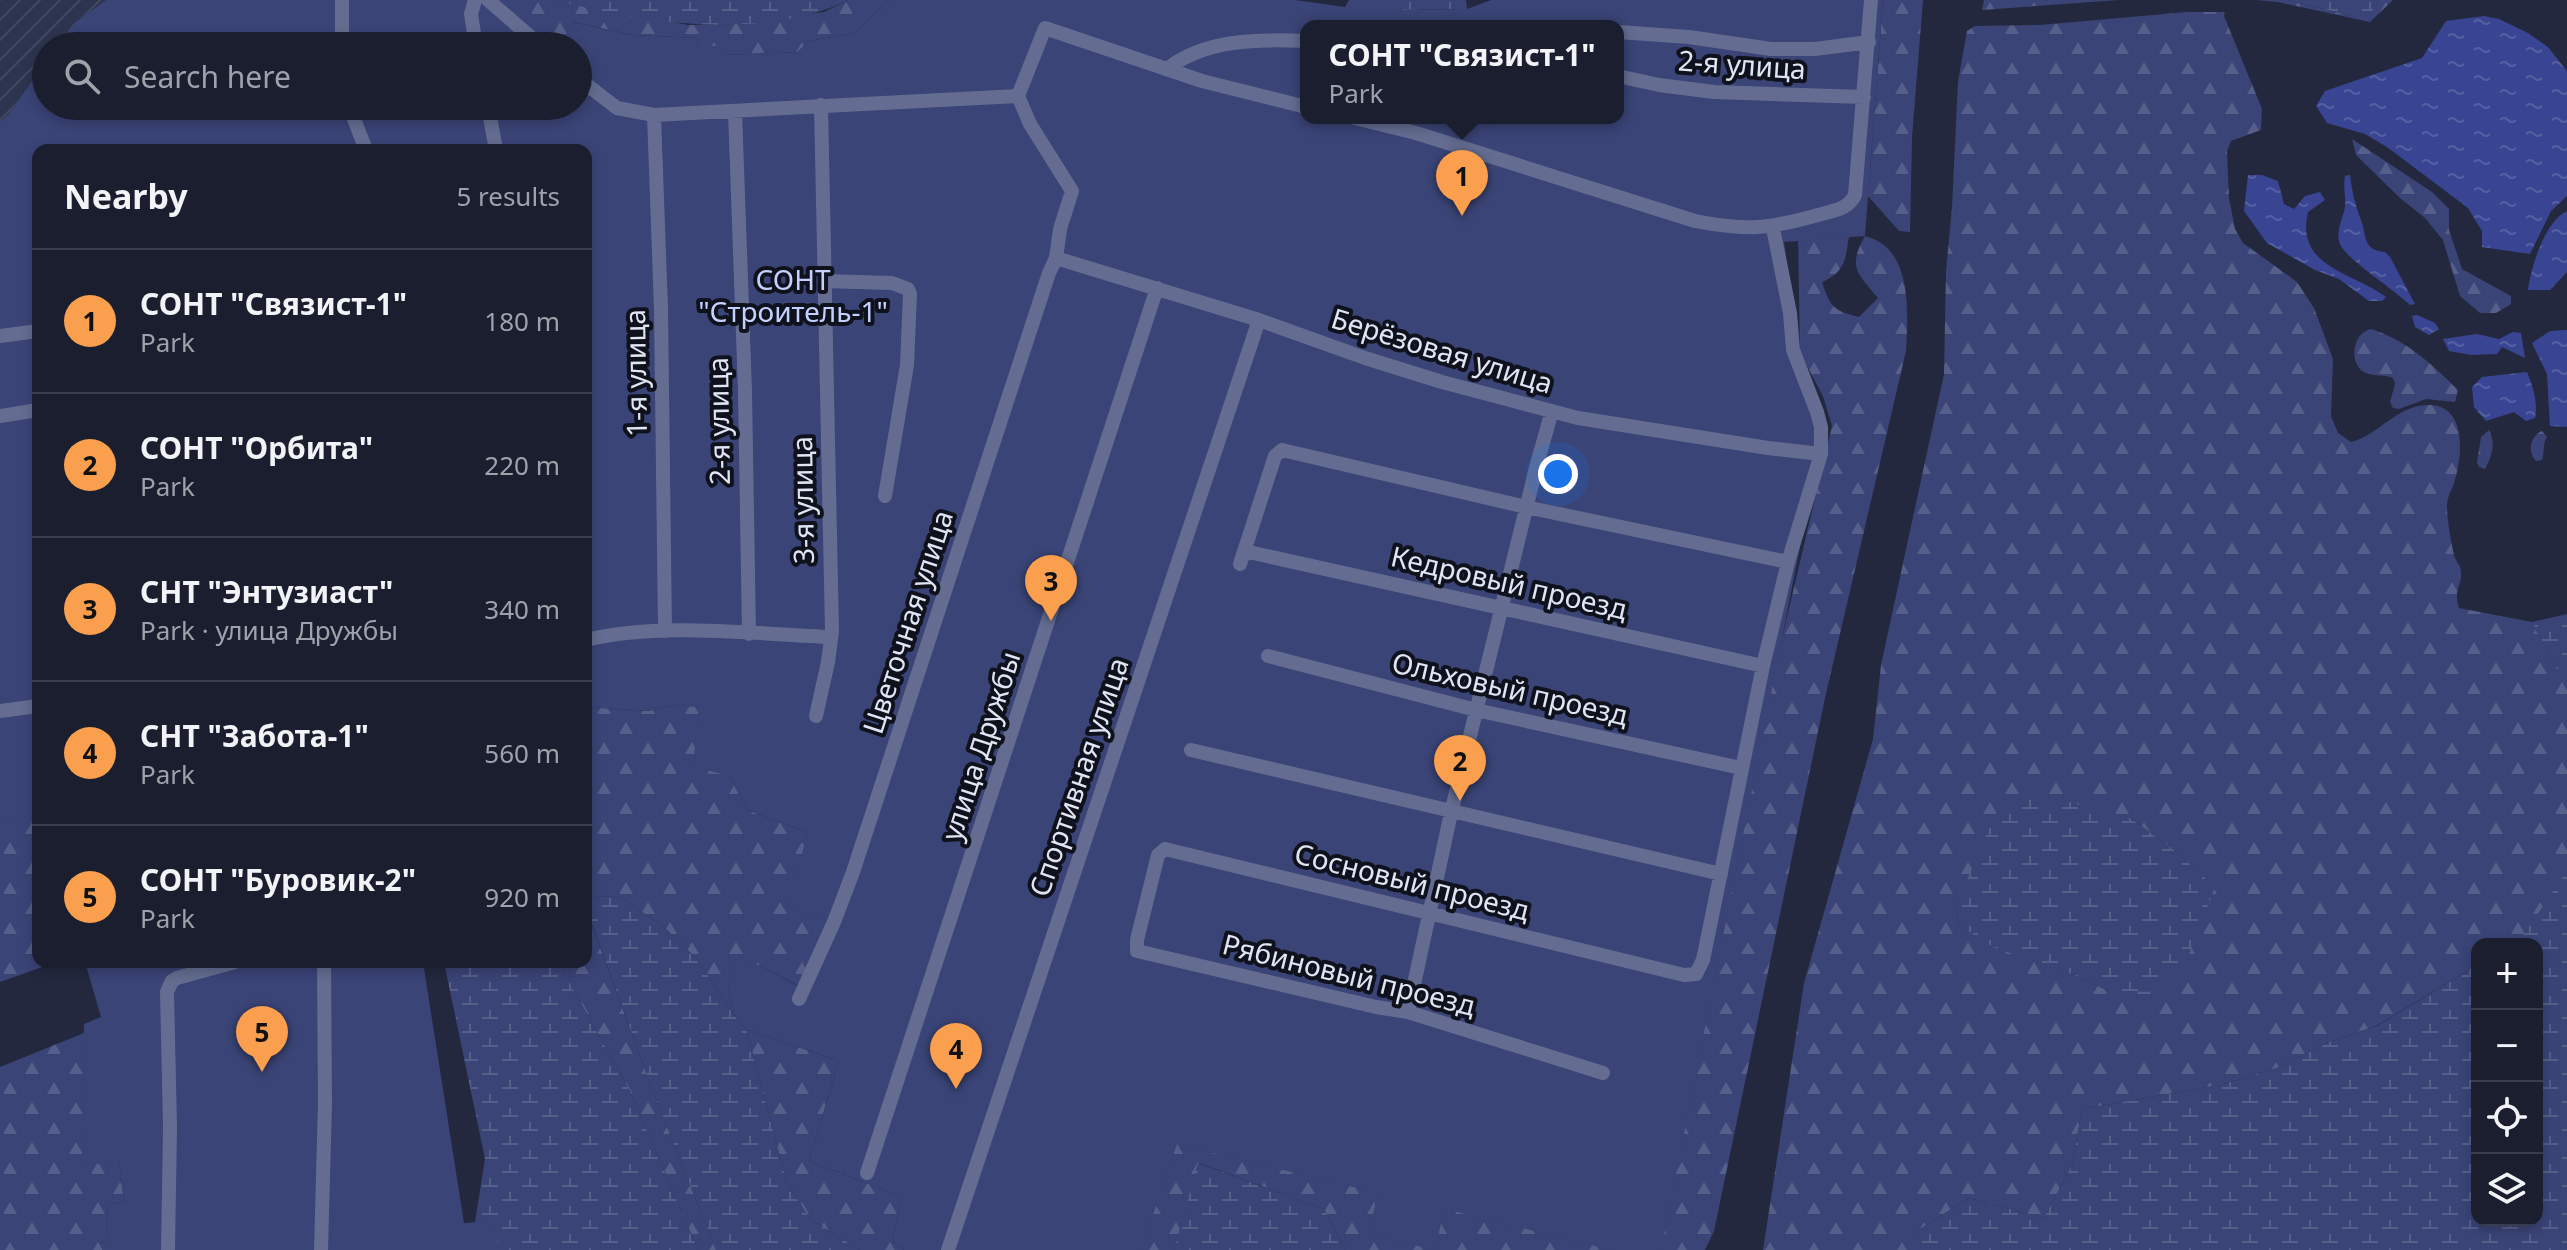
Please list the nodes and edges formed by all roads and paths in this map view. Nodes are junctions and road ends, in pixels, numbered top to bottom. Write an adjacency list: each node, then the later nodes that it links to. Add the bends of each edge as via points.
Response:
1 (342, 0): 5 (street)
2 (475, 0): 6 (street)
3 (488, 0): 7 (street)
4 (1871, 0): 10 (street)
5 (342, 32)
6 (474, 32)
7 (525, 32)
8 (1624, 32): 10 (street, via 1771,49)
9 (1300, 41): 11 (street, via 1245,41 1187,55)
10 (1869, 42): 15 (street)
11 (1167, 69): 14 (street, via 1045,28); 17 (street)
12 (1624, 77): 15 (street, 2-я улица, via 1714,92)
13 (592, 89): 19 (street, via 617,108)
14 (1018, 96): 16 (street); 26 (street, Цветочная улица, via 1072,191)
15 (1864, 97): 25 (street, via 1852,201)
16 (821, 105): 18 (street); 27 (street, 3-я улица)
17 (1300, 106)
18 (735, 112): 19 (street); 41 (street, 2-я улица)
19 (654, 115): 40 (street, 1-я улица)
20 (354, 120): 23 (street)
21 (491, 120): 24 (street)
22 (1379, 124): 25 (street, via 1695,221)
23 (364, 144)
24 (495, 144)
25 (1773, 228): 35 (street, via 1793,350 1817,412)
26 (1056, 258): 28 (street, Берёзовая улица); 58 (street, Цветочная улица, via 853,872)
27 (824, 281): 36 (street, via 900,284 910,294 907,365); 42 (street, 3-я улица)
28 (1157, 288): 29 (street, Берёзовая улица); 61 (street, улица Дружбы)
29 (1259, 320): 33 (street, Берёзовая улица, via 1442,382); 64 (street, Спортивная улица)
30 (32, 332): 31 (street)
31 (0, 336)
32 (32, 411): 34 (street)
33 (1552, 411): 35 (street, Берёзовая улица, via 1651,431); 37 (street)
34 (0, 416)
35 (1821, 454): 38 (street)
36 (885, 496)
37 (1526, 507): 38 (street); 39 (street); 39 (street, Кедровый проезд, via 1282,450 1275,456 1242,557)
38 (1788, 562): 45 (street)
39 (1503, 607): 45 (street, Кедровый проезд); 47 (street)
40 (665, 631): 41 (street); 43 (street)
41 (749, 634): 42 (street)
42 (831, 637): 49 (street, 3-я улица)
43 (592, 639)
44 (1268, 656): 47 (street, Ольховый проезд)
45 (1763, 666): 51 (street)
46 (32, 707): 48 (street)
47 (1476, 710): 51 (street, Ольховый проезд); 52 (street)
48 (0, 711)
49 (816, 716)
50 (1191, 750): 52 (street)
51 (1741, 768): 53 (street)
52 (1451, 813): 53 (street); 55 (street)
53 (1721, 874): 55 (street, Сосновый проезд, via 1696,974)
54 (1148, 895): 55 (street, Сосновый проезд, via 1158,855 1165,849); 59 (street, Рябиновый проезд, via 1137,951)
55 (1428, 913): 59 (street)
56 (213, 968): 62 (street, via 177,978 167,992)
57 (324, 968): 63 (street)
58 (799, 999)
59 (1408, 1012): 60 (street, Рябиновый проезд)
60 (1603, 1073)
61 (867, 1173)
62 (168, 1250)
63 (321, 1250)
64 (948, 1250)

